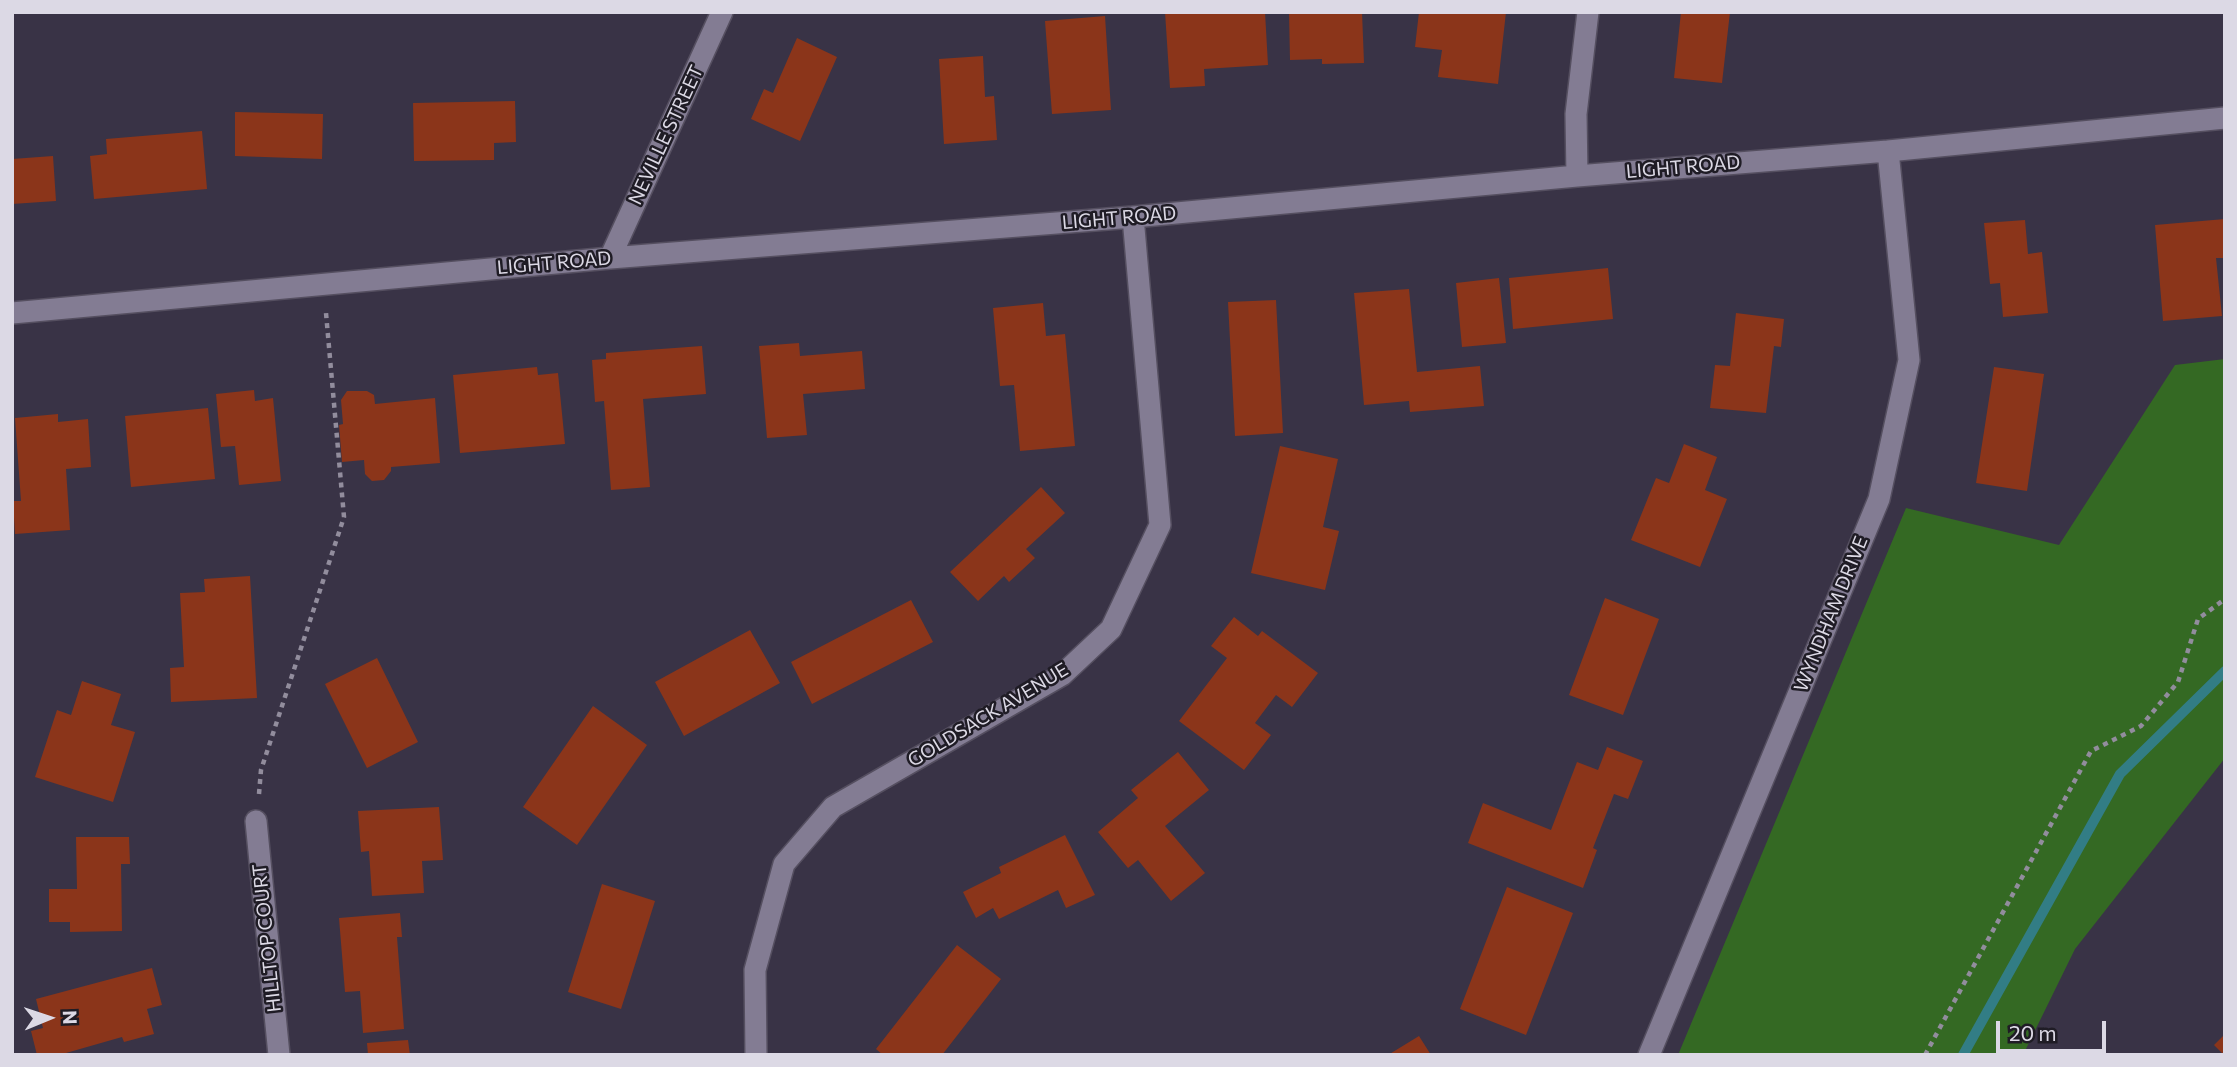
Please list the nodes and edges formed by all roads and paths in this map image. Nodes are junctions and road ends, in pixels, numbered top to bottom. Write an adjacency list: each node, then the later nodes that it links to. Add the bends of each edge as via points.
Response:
1 (722, 12): 7 (street, NEVILLE STREET)
2 (1588, 12): 5 (street, via 1576,114)
3 (2225, 118): 4 (street, LIGHT ROAD)
4 (1888, 151): 5 (street, LIGHT ROAD); 14 (street, WYNDHAM DRIVE, via 1909,360 1879,499)
5 (1577, 176): 6 (street, LIGHT ROAD)
6 (1133, 217): 7 (street, LIGHT ROAD); 13 (street, GOLDSACK AVENUE, via 1160,526 1111,629 1062,675 833,807 784,864 755,970)
7 (610, 258): 8 (street, LIGHT ROAD)
8 (323, 284): 9 (street, LIGHT ROAD); 11 (path, via 344,517 261,770)
9 (12, 313)
10 (2225, 599): 15 (path, via 2198,620 2178,682 2141,726 2091,751)
11 (256, 821): 12 (street, HILLTOP COURT)
12 (279, 1055)
13 (756, 1055)
14 (1649, 1055)
15 (1925, 1055)

